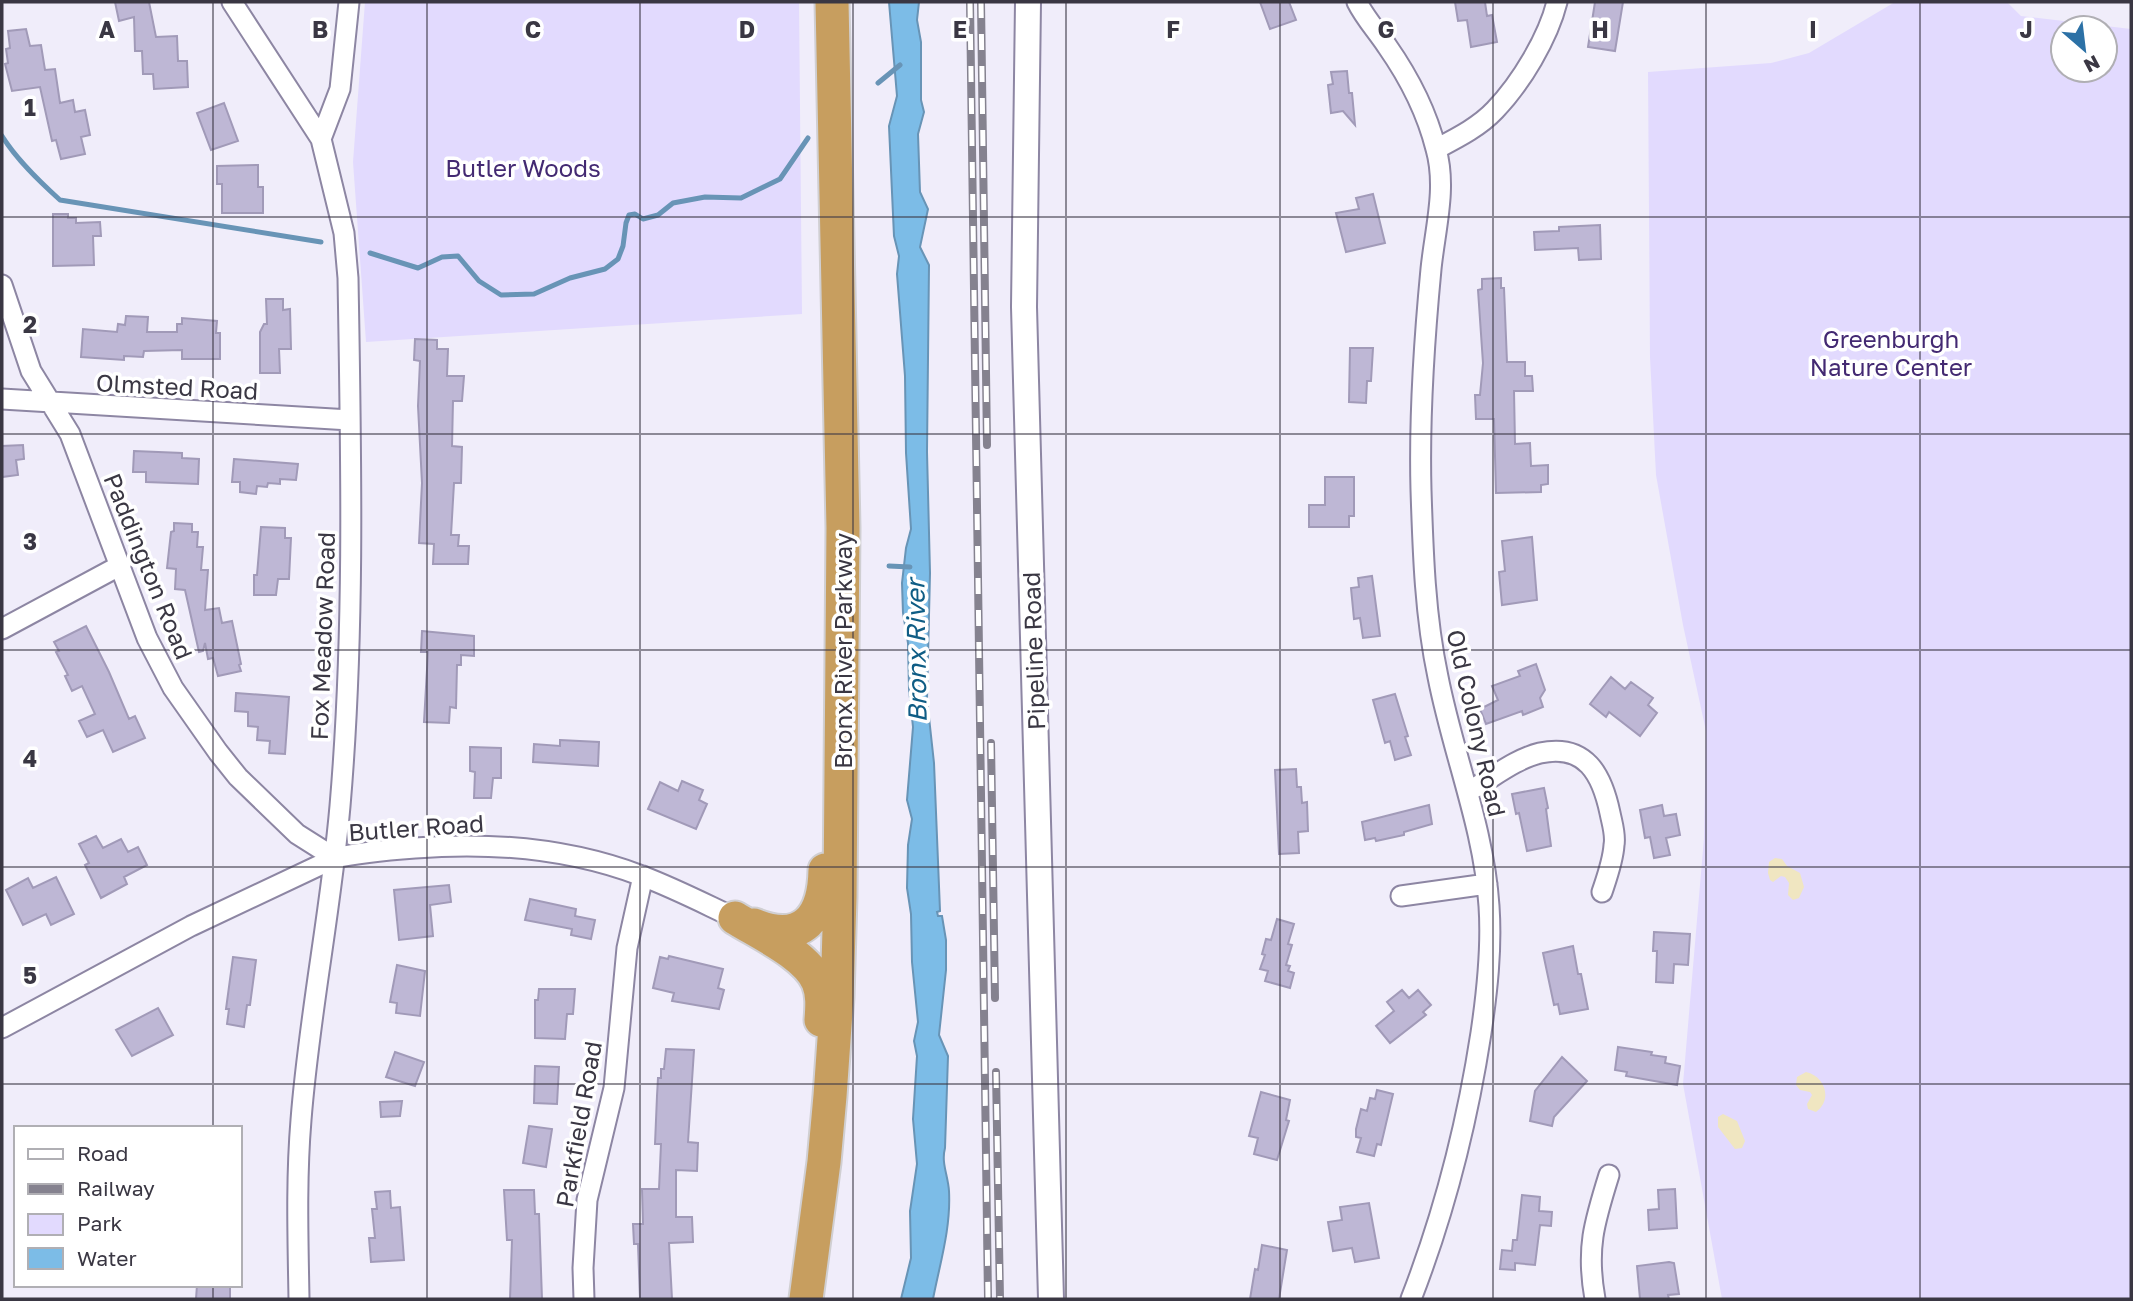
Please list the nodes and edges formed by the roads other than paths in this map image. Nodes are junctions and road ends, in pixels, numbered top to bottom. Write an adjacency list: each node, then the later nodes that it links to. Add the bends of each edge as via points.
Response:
1 (232, 2): 8 (street, Fox Meadow Road)
2 (349, 2): 8 (street, via 340,89)
3 (832, 2): 16 (highway, Bronx River Parkway, via 842,476)
4 (855, 2): 28 (highway, Bronx River Parkway, via 865,463 862,932 853,1100)
5 (1028, 2): 29 (street, Pipeline Road, via 1024,333)
6 (1357, 2): 9 (street, Old Colony Road, via 1403,73)
7 (1558, 2): 9 (street, via 1542,42 1495,110)
8 (321, 139): 13 (street, Fox Meadow Road, via 344,233)
9 (1436, 149): 17 (street, Old Colony Road, via 1441,170 1440,207 1422,384 1422,540 1436,667)
10 (2, 285): 12 (street, Paddington Road, via 31,371)
11 (2, 399): 12 (street, Olmsted Road)
12 (49, 402): 13 (street, Olmsted Road); 14 (street, Paddington Road, via 70,434)
13 (350, 420): 18 (street, Fox Meadow Road, via 349,631)
14 (121, 565): 15 (street); 18 (street, Paddington Road, via 147,638 173,688 218,752 269,809)
15 (2, 629)
16 (841, 734): 23 (highway, via 827,821 825,891 815,914 799,928 782,931); 28 (highway, Bronx River Parkway, via 835,1032)
17 (1469, 791): 20 (street, Old Colony Road); 21 (street, via 1541,752 1566,753 1589,764 1603,784 1615,843)
18 (335, 858): 19 (street, Butler Road, via 473,844 567,855); 24 (street, Butler Road, via 191,926); 26 (street, Fox Meadow Road, via 301,1118 296,1192)
19 (643, 876): 23 (street, Butler Road); 27 (street, Parkfield Road, via 627,948 614,1088 587,1200)
20 (1487, 884): 22 (street); 30 (street, Old Colony Road, via 1489,964 1475,1071 1451,1178)
21 (1602, 892)
22 (1401, 896)
23 (735, 918): 28 (highway, via 802,961 821,990 812,1140)
24 (2, 1028)
25 (1609, 1175): 31 (street, via 1590,1245)
26 (299, 1299)
27 (584, 1299)
28 (814, 1299)
29 (1051, 1299)
30 (1411, 1299)
31 (1595, 1299)

